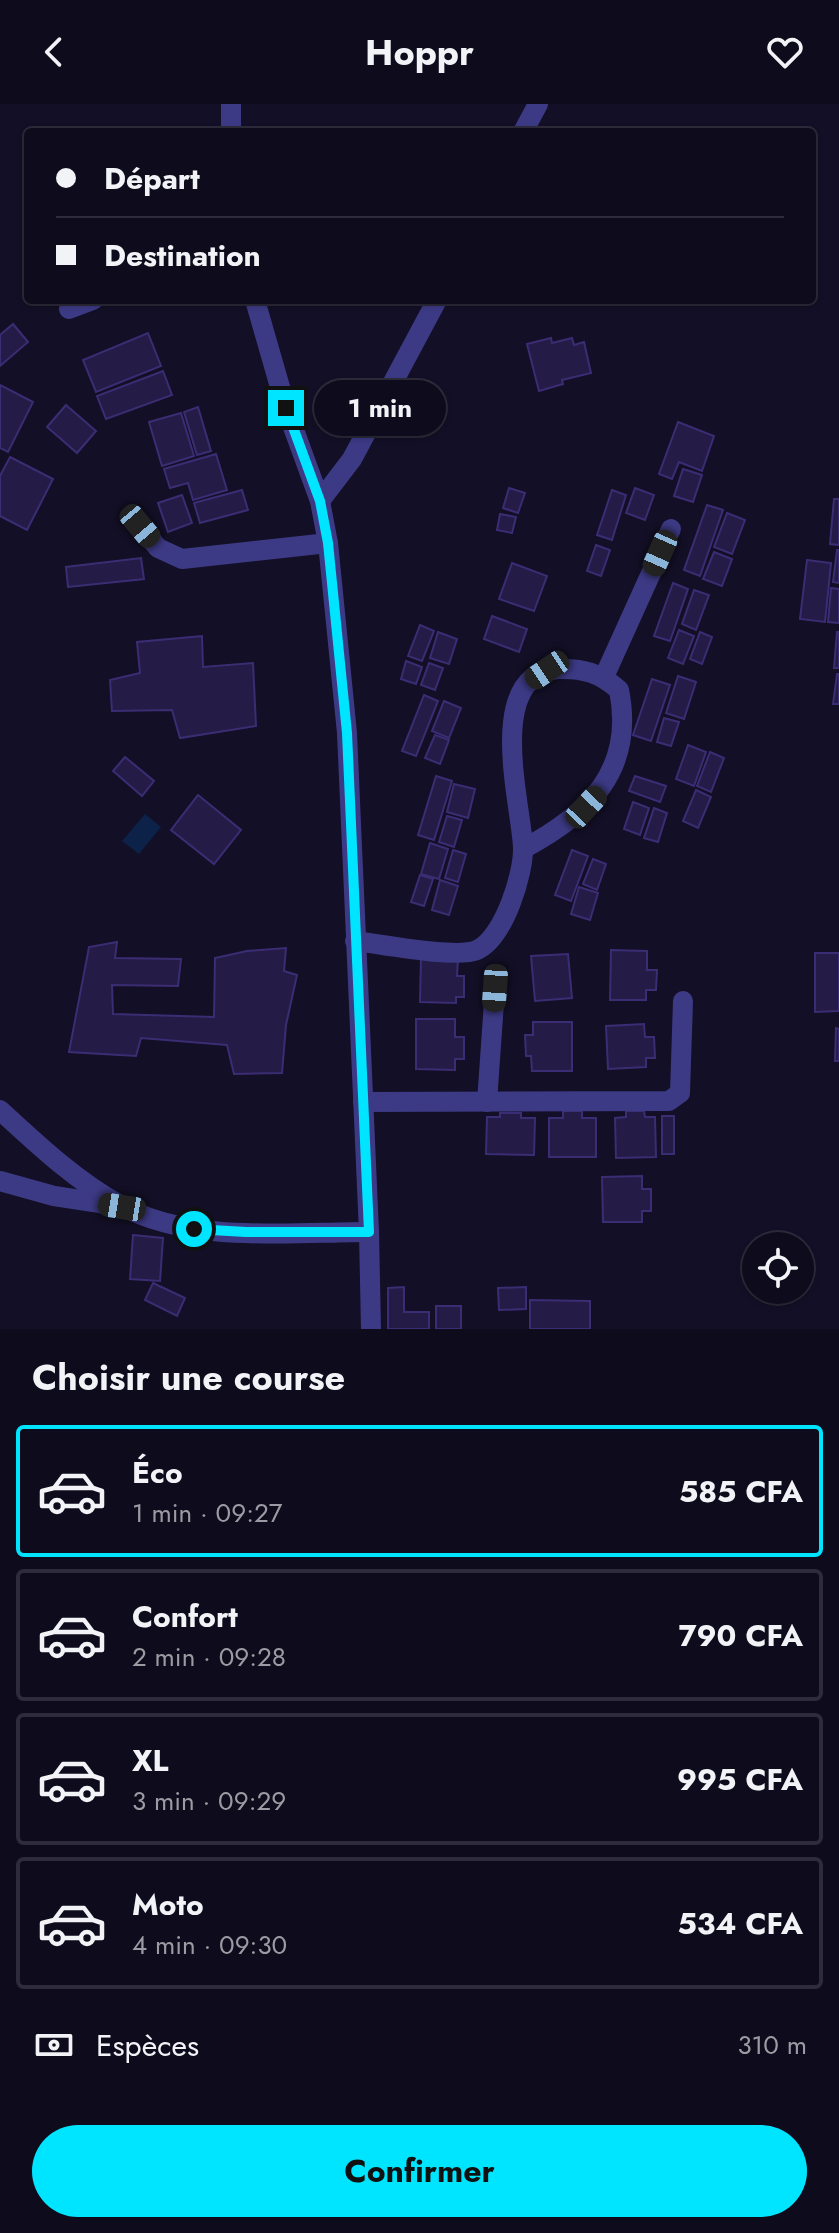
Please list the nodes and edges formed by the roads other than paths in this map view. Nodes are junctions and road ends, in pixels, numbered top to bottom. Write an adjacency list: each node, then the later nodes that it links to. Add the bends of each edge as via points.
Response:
1 (231, 104): 3 (street)
2 (538, 104): 4 (street)
3 (231, 128)
4 (525, 128)
5 (82, 304): 8 (street)
6 (256, 304): 9 (street)
7 (435, 304): 9 (street, via 352,459)
8 (69, 309)
9 (320, 501): 12 (street)
10 (140, 526): 12 (street, via 158,548 182,559)
11 (671, 529): 13 (street)
12 (328, 543): 15 (street, via 347,733)
13 (604, 677): 14 (street, via 619,690 623,732 603,789 575,817); 14 (street, via 578,668 547,670 526,684 511,737)
14 (523, 849): 15 (street, via 505,917 477,950 455,953)
15 (355, 941): 18 (street)
16 (495, 988): 19 (street)
17 (683, 1001): 19 (street, via 680,1093 669,1101)
18 (363, 1102): 19 (street); 23 (street)
19 (487, 1102)
20 (0, 1110): 22 (street, via 41,1148)
21 (0, 1181): 22 (street)
22 (122, 1207): 23 (street, via 194,1229)
23 (369, 1232): 24 (street)
24 (371, 1329)

